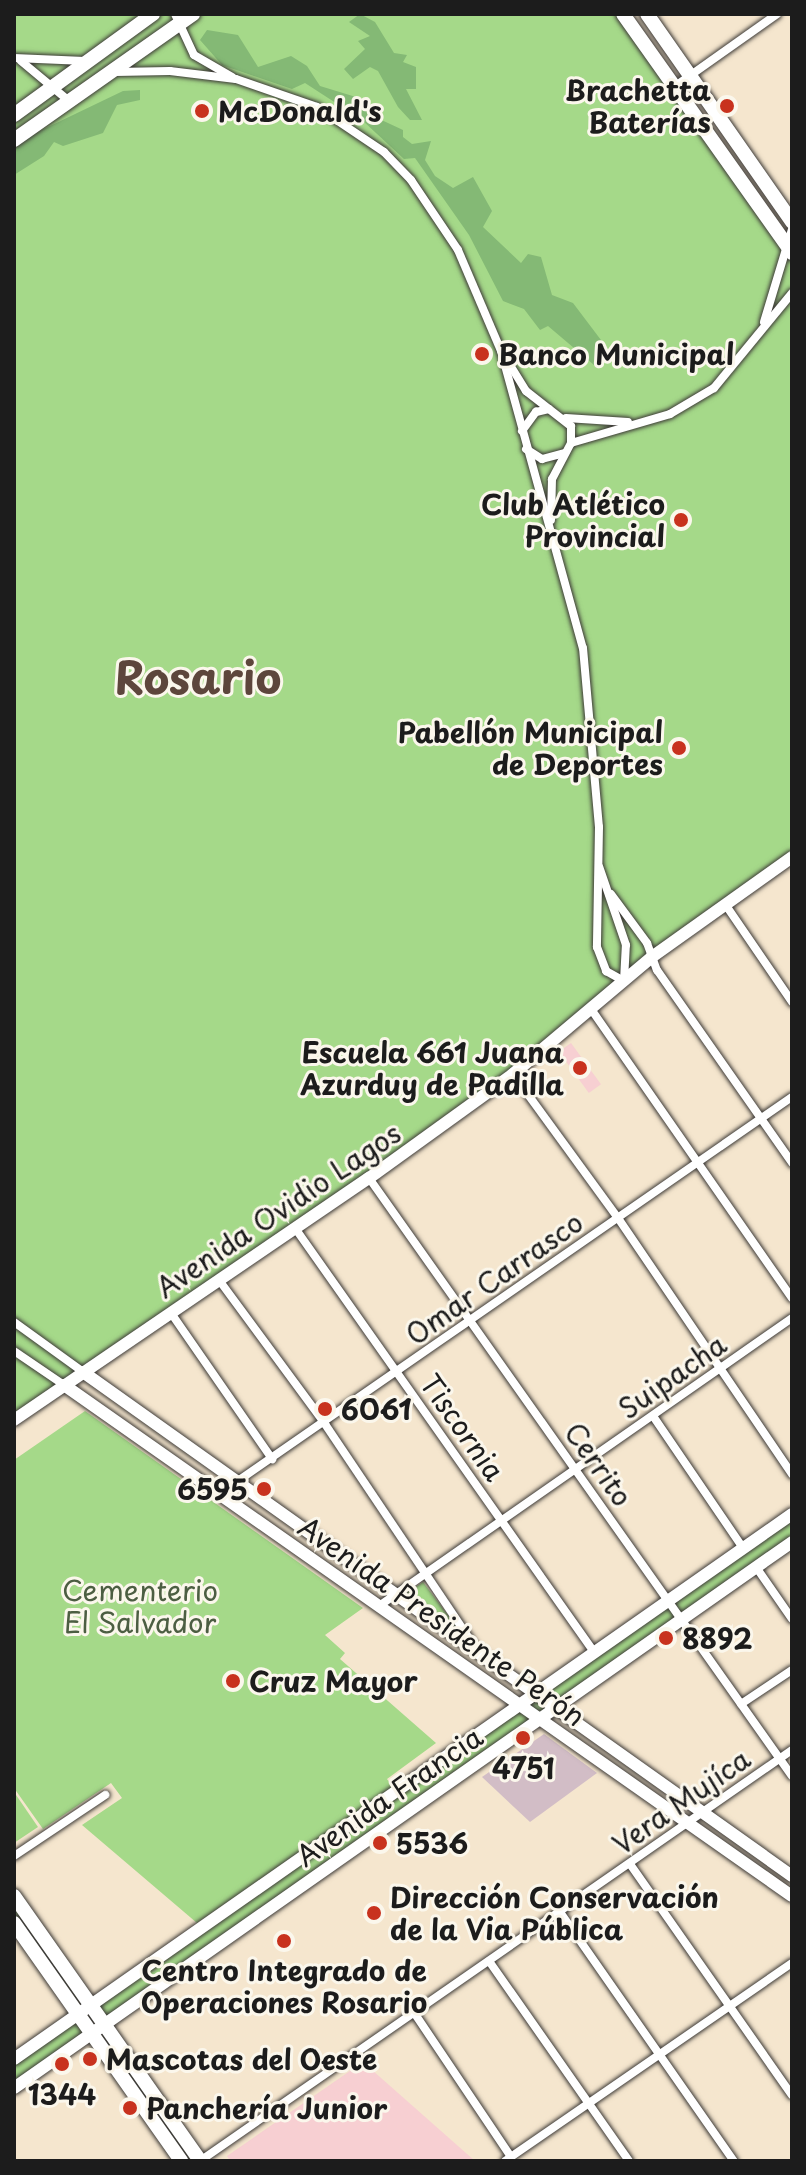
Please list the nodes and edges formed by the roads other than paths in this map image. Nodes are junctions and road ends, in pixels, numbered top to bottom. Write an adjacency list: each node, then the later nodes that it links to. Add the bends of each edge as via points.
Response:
1 (153, 14): 7 (main road)
2 (623, 14): 12 (main road)
3 (647, 14): 9 (main road)
4 (777, 14): 9 (street)
5 (183, 17): 8 (main road); 10 (street, via 194,55)
6 (15, 58): 7 (street); 11 (street)
7 (87, 61): 11 (main road)
8 (110, 73): 10 (street, via 170,71); 13 (main road)
9 (690, 75): 12 (street); 16 (main road)
10 (236, 79): 20 (street, via 317,107 350,125 393,161 458,250)
11 (53, 86): 13 (street); 14 (main road)
12 (674, 87): 17 (main road)
13 (69, 101): 15 (main road)
14 (14, 115)
15 (14, 140)
16 (792, 222)
17 (790, 242): 19 (street)
18 (792, 293): 19 (street)
19 (763, 327): 23 (street, via 714,388 670,414)
20 (501, 351): 21 (street, via 521,385); 24 (street)
21 (549, 409): 22 (street); 24 (street, via 533,414)
22 (566, 418): 23 (street); 25 (street)
23 (633, 423): 25 (street)
24 (522, 432): 26 (street)
25 (571, 443): 27 (street)
26 (526, 448): 27 (street, via 542,459); 28 (street)
27 (564, 453): 28 (street, via 552,479)
28 (551, 526): 30 (street, via 585,660)
29 (791, 859): 32 (main road, Avenida Ovidio Lagos)
30 (599, 866): 31 (street); 34 (street, via 599,961)
31 (603, 884): 33 (street); 34 (street, via 626,945)
32 (725, 904): 33 (main road, Avenida Ovidio Lagos); 35 (street)
33 (652, 957): 34 (main road, Avenida Ovidio Lagos); 39 (street)
34 (624, 981): 36 (main road, Avenida Ovidio Lagos)
35 (792, 1002)
36 (591, 1009): 37 (main road, Avenida Ovidio Lagos); 40 (street)
37 (513, 1074): 42 (main road, Avenida Ovidio Lagos); 43 (street)
38 (792, 1097): 39 (street, Omar Carrasco)
39 (762, 1118): 40 (street, Omar Carrasco); 41 (street)
40 (697, 1163): 43 (street, Omar Carrasco); 46 (street)
41 (792, 1163)
42 (369, 1178): 44 (main road, Avenida Ovidio Lagos); 49 (street, Cerrito)
43 (618, 1218): 49 (street, Omar Carrasco); 52 (street)
44 (295, 1228): 45 (main road, Avenida Ovidio Lagos); 54 (street, Tiscornia)
45 (219, 1280): 47 (main road, Avenida Ovidio Lagos); 58 (street)
46 (792, 1298)
47 (171, 1313): 53 (main road, Avenida Ovidio Lagos); 59 (street)
48 (792, 1318): 52 (street, Suipacha)
49 (470, 1321): 54 (street, Omar Carrasco); 60 (street, Cerrito)
50 (14, 1322): 53 (street)
51 (14, 1351): 55 (street)
52 (719, 1369): 56 (street, Suipacha); 61 (street)
53 (83, 1372): 55 (main road, Avenida Ovidio Lagos); 62 (main road, Avenida Presidente Perón)
54 (399, 1373): 58 (street, Omar Carrasco); 65 (street, Tiscornia)
55 (64, 1385): 57 (main road, Avenida Ovidio Lagos); 63 (main road, Avenida Presidente Perón)
56 (653, 1416): 60 (street, Suipacha); 67 (street)
57 (14, 1420)
58 (325, 1424): 59 (street, Omar Carrasco); 69 (street)
59 (272, 1459): 62 (street, Omar Carrasco)
60 (577, 1470): 65 (street, Suipacha); 71 (street, Cerrito)
61 (792, 1474)
62 (237, 1483): 63 (street, Omar Carrasco); 70 (main road, Avenida Presidente Perón)
63 (219, 1494): 72 (main road, Avenida Presidente Perón)
64 (792, 1514): 67 (main road, Avenida Francia)
65 (502, 1522): 69 (street, Suipacha); 75 (street, Tiscornia)
66 (792, 1542): 68 (main road, Avenida Francia)
67 (743, 1548): 71 (main road, Avenida Francia)
68 (756, 1567): 73 (street); 74 (main road, Avenida Francia)
69 (426, 1576): 70 (street, Suipacha); 76 (street)
70 (395, 1596): 72 (street, Suipacha); 76 (main road, Avenida Presidente Perón)
71 (667, 1601): 74 (street, Cerrito); 75 (main road, Avenida Francia)
72 (379, 1606): 79 (main road, Avenida Presidente Perón)
73 (792, 1619)
74 (680, 1621): 80 (street, Cerrito); 81 (main road, Avenida Francia)
75 (594, 1652): 78 (main road, Avenida Francia)
76 (485, 1660): 78 (main road, Avenida Presidente Perón)
77 (792, 1670): 80 (street)
78 (533, 1695): 79 (main road, Avenida Francia); 81 (main road, Avenida Presidente Perón)
79 (519, 1704): 82 (main road, Avenida Presidente Perón); 84 (main road, Avenida Francia)
80 (741, 1704): 85 (street, Cerrito)
81 (554, 1709): 82 (main road, Avenida Francia); 89 (main road, Avenida Presidente Perón)
82 (540, 1719): 86 (main road, Avenida Francia); 90 (main road, Avenida Presidente Perón)
83 (792, 1750): 85 (street, Vera Mujíca)
84 (450, 1756): 86 (main road); 92 (main road, Avenida Francia)
85 (780, 1758): 87 (street, Cerrito); 89 (street, Vera Mujíca)
86 (461, 1775): 95 (main road, Avenida Francia)
87 (792, 1776)
88 (105, 1795): 91 (street)
89 (702, 1813): 90 (street, Vera Mujíca); 94 (main road, Avenida Presidente Perón)
90 (688, 1823): 93 (street, Vera Mujíca); 97 (main road, Avenida Presidente Perón)
91 (14, 1856)
92 (306, 1859): 95 (main road); 102 (main road, Avenida Francia)
93 (630, 1864): 98 (street, Vera Mujíca); 103 (street)
94 (792, 1876)
95 (314, 1878): 106 (main road, Avenida Francia)
96 (14, 1896): 102 (main road)
97 (792, 1896)
98 (560, 1912): 100 (street, Vera Mujíca); 108 (street)
99 (14, 1923): 105 (main road)
100 (489, 1961): 104 (street, Vera Mujíca); 112 (street)
101 (792, 1963): 103 (street)
102 (91, 2006): 105 (main road, Avenida Francia); 106 (main road)
103 (730, 2006): 108 (street); 111 (street)
104 (415, 2014): 113 (street); 115 (street, Vera Mujíca)
105 (78, 2015): 107 (main road); 109 (main road, Avenida Francia)
106 (105, 2026): 107 (main road, Avenida Francia); 115 (main road)
107 (92, 2035): 110 (main road, Avenida Francia); 114 (main road)
108 (659, 2055): 112 (street); 117 (street)
109 (14, 2059)
110 (14, 2088)
111 (792, 2095)
112 (589, 2104): 113 (street); 116 (street)
113 (508, 2159)
114 (181, 2161)
115 (200, 2161)
116 (629, 2161)
117 (734, 2161)

